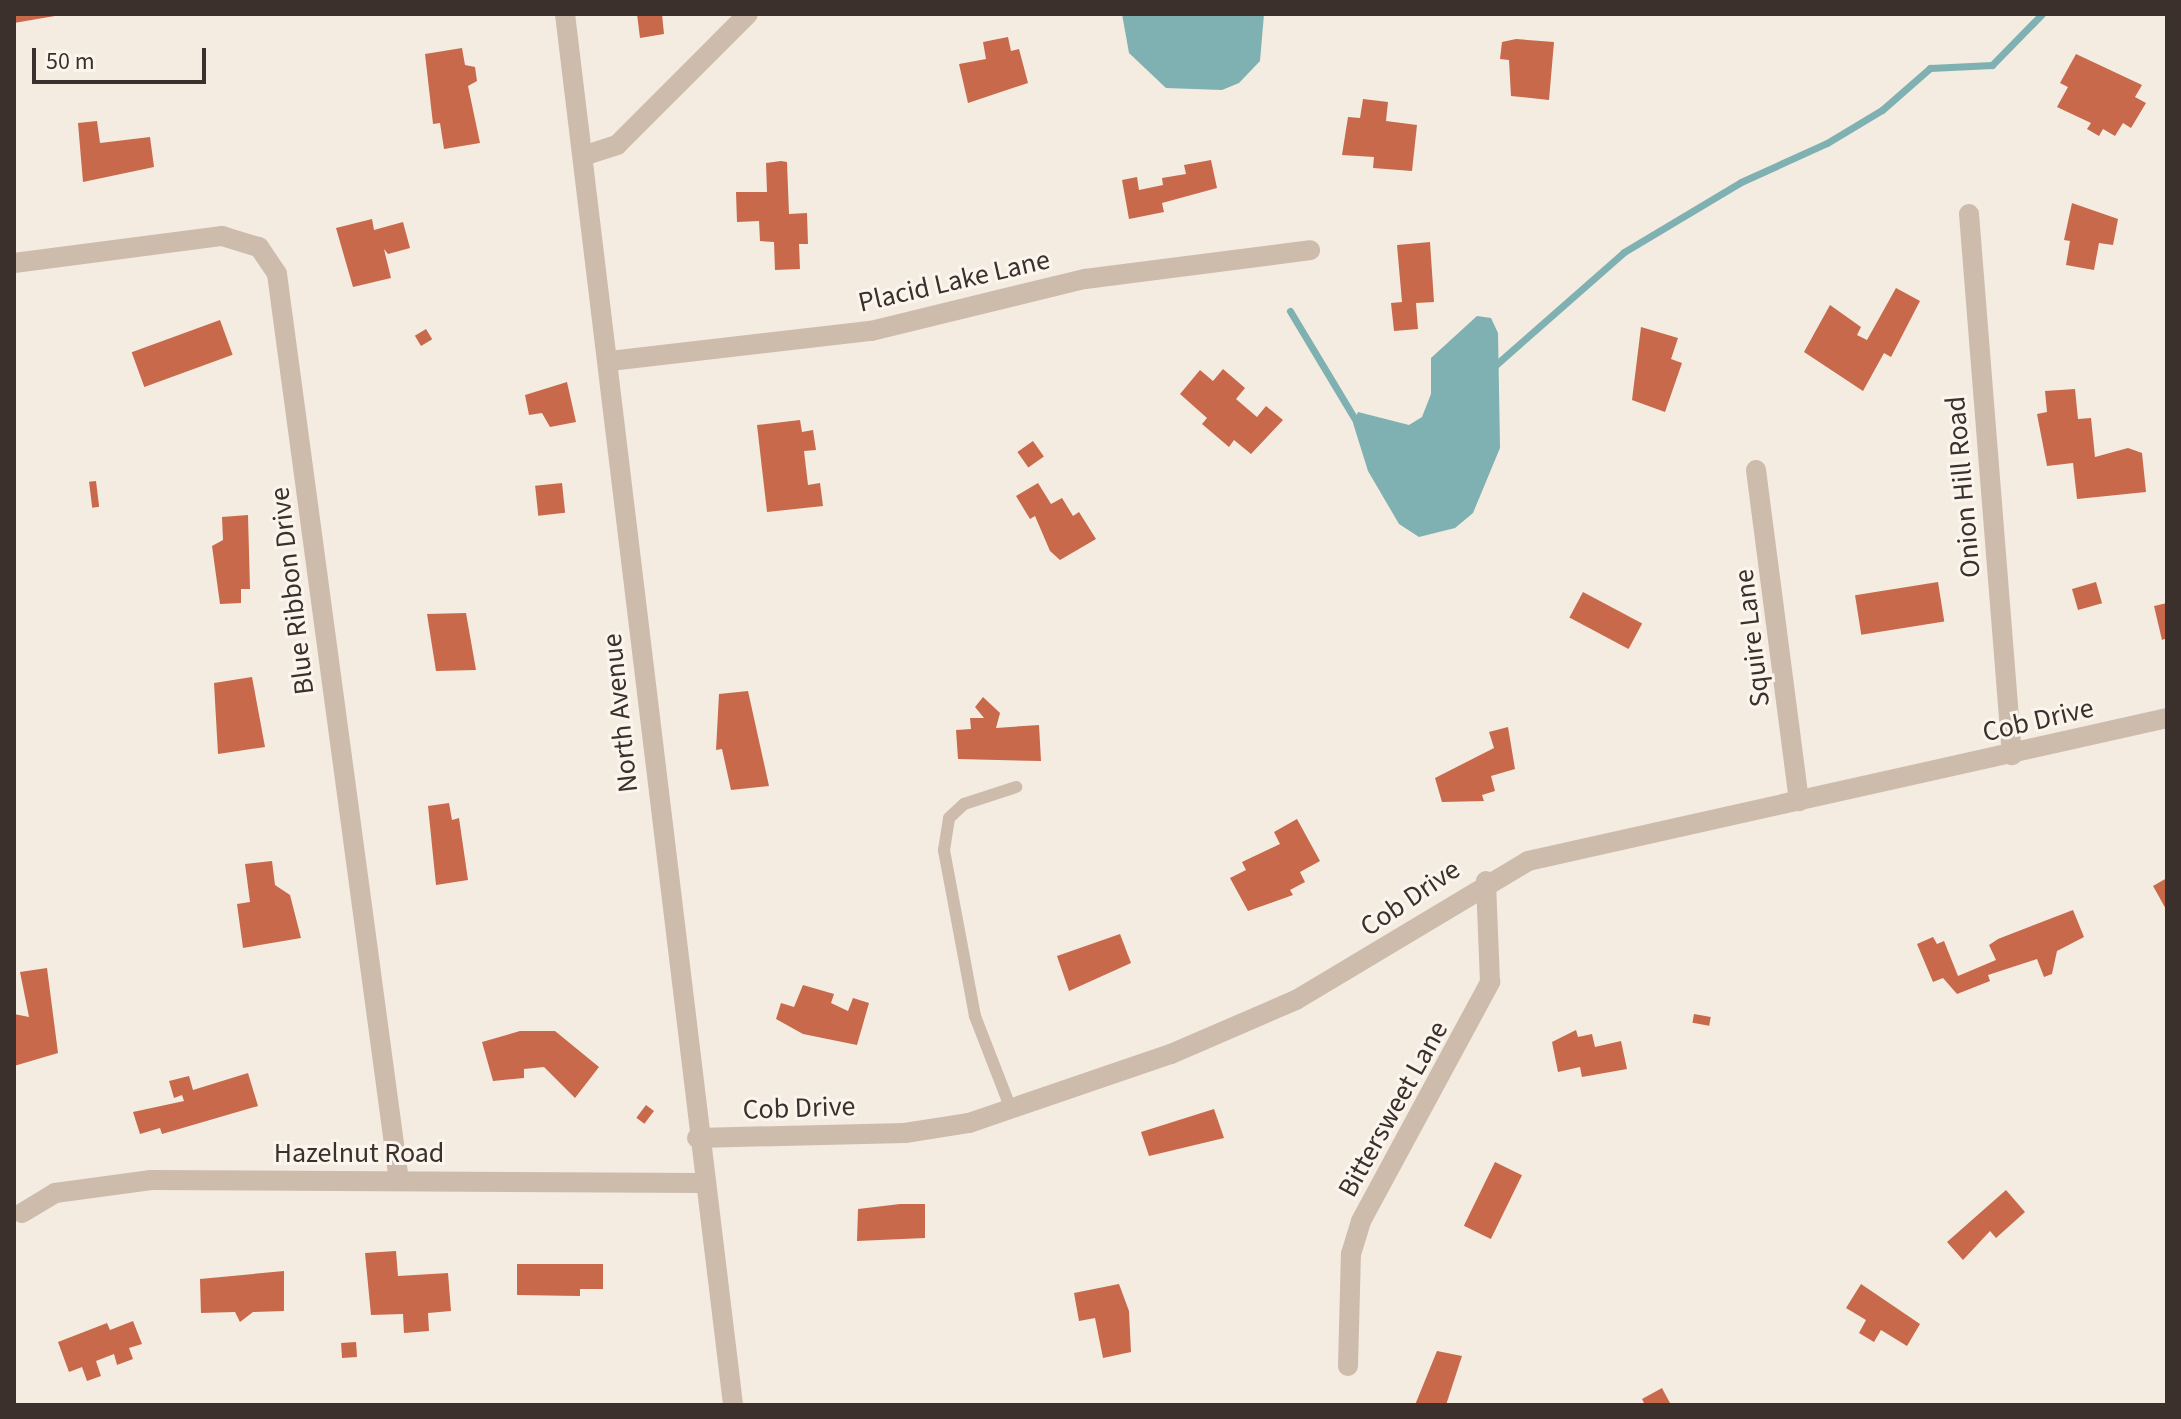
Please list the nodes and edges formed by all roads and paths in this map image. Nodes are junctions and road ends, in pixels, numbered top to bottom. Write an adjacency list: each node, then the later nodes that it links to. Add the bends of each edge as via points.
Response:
1 (565, 14): 3 (street, North Avenue)
2 (748, 14): 3 (street, via 617,145)
3 (583, 156): 7 (street, North Avenue)
4 (1969, 214): 10 (street, Onion Hill Road)
5 (1310, 250): 7 (street, Placid Lake Lane, via 1085,279 883,329)
6 (14, 263): 16 (street, Blue Ribbon Drive, via 222,236 259,247 277,274)
7 (610, 361): 15 (street, North Avenue)
8 (1756, 470): 12 (street, Squire Lane)
9 (2167, 718): 10 (street, Cob Drive)
10 (2012, 755): 12 (street, Cob Drive)
11 (1016, 787): 14 (lane, via 964,804 949,818 944,850 975,1016)
12 (1799, 801): 13 (street, Cob Drive, via 1564,851)
13 (1486, 881): 14 (street, Cob Drive, via 1296,1000 1171,1054); 19 (street, Bittersweet Lane, via 1490,982 1361,1221 1350,1267)
14 (1011, 1109): 15 (street, Cob Drive, via 922,1132)
15 (697, 1138): 17 (street, North Avenue)
16 (399, 1181): 17 (street, Hazelnut Road); 18 (street, Hazelnut Road, via 151,1180 55,1193)
17 (703, 1183): 20 (street, North Avenue)
18 (22, 1213)
19 (1348, 1366)
20 (733, 1405)

